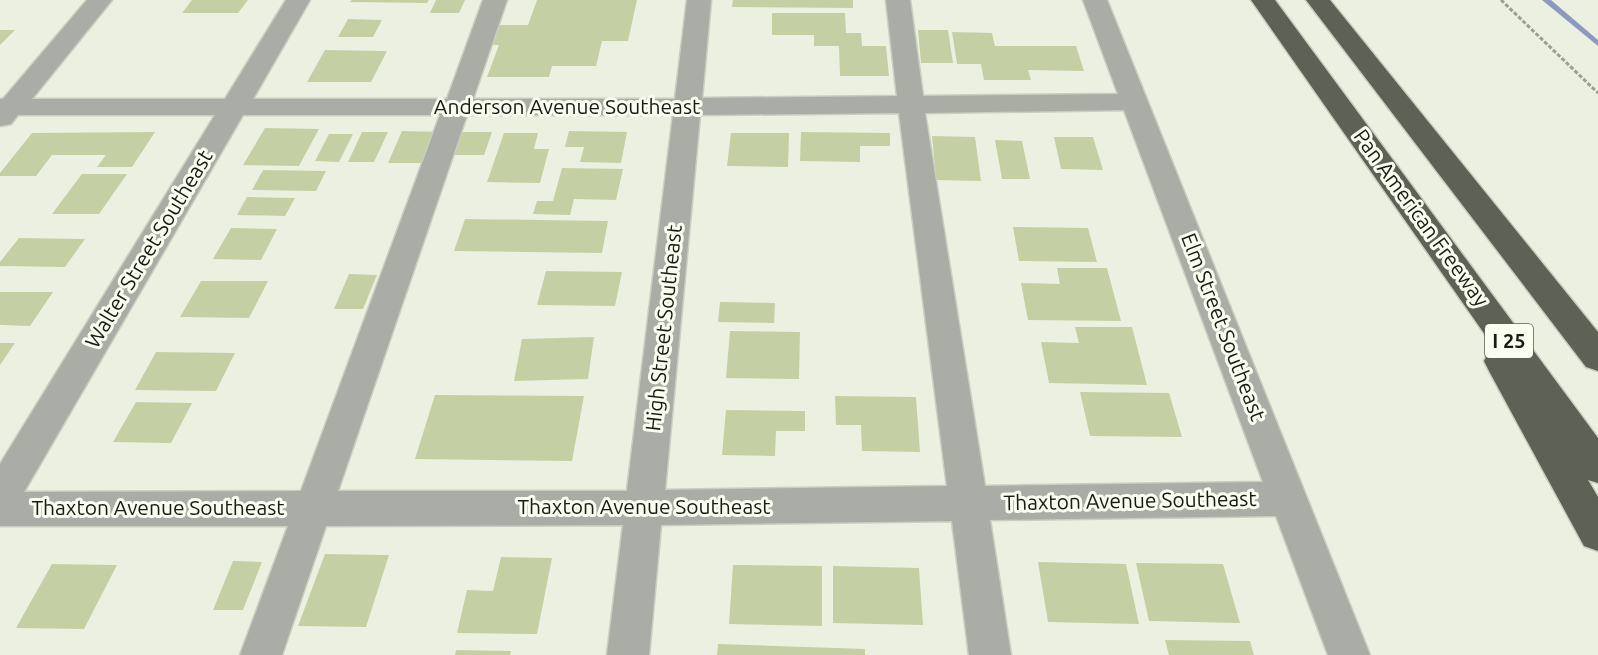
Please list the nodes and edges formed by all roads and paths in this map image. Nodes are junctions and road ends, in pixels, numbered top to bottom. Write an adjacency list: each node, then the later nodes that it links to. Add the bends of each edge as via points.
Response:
1 (100, 0): 16 (street)
2 (298, 0): 13 (street, Walter Street Southeast)
3 (495, 0): 14 (street)
4 (699, 0): 15 (street, High Street Southeast)
5 (898, 0): 12 (street)
6 (1095, 0): 11 (street, Elm Street Southeast)
7 (1263, 0): 18 (highway, Pan American Freeway / I 25)
8 (1318, 0): 17 (highway, I 25)
9 (1501, 0): 10 (path)
10 (1598, 93)
11 (1134, 102): 12 (street, Anderson Avenue Southeast); 23 (street, Elm Street Southeast)
12 (910, 104): 15 (street, Anderson Avenue Southeast); 24 (street)
13 (234, 107): 14 (street, Anderson Avenue Southeast); 16 (street, Anderson Avenue Southeast); 22 (street, Walter Street Southeast)
14 (456, 107): 15 (street, Anderson Avenue Southeast); 25 (street)
15 (688, 107): 26 (street, High Street Southeast)
16 (3, 111)
17 (1453, 170): 19 (highway); 20 (highway, I 25)
18 (1420, 216): 21 (highway, Pan American Freeway / I 25); 28 (highway)
19 (1598, 326)
20 (1598, 357)
21 (1598, 467)
22 (0, 498)
23 (1289, 499): 24 (street, Thaxton Avenue Southeast); 32 (street, Elm Street Southeast)
24 (970, 504): 26 (street, Thaxton Avenue Southeast); 31 (street)
25 (314, 508): 26 (street, Thaxton Avenue Southeast); 27 (street, Thaxton Avenue Southeast); 29 (street)
26 (645, 508): 30 (street, High Street Southeast)
27 (0, 509)
28 (1598, 533)
29 (261, 655)
30 (628, 655)
31 (990, 655)
32 (1349, 655)

